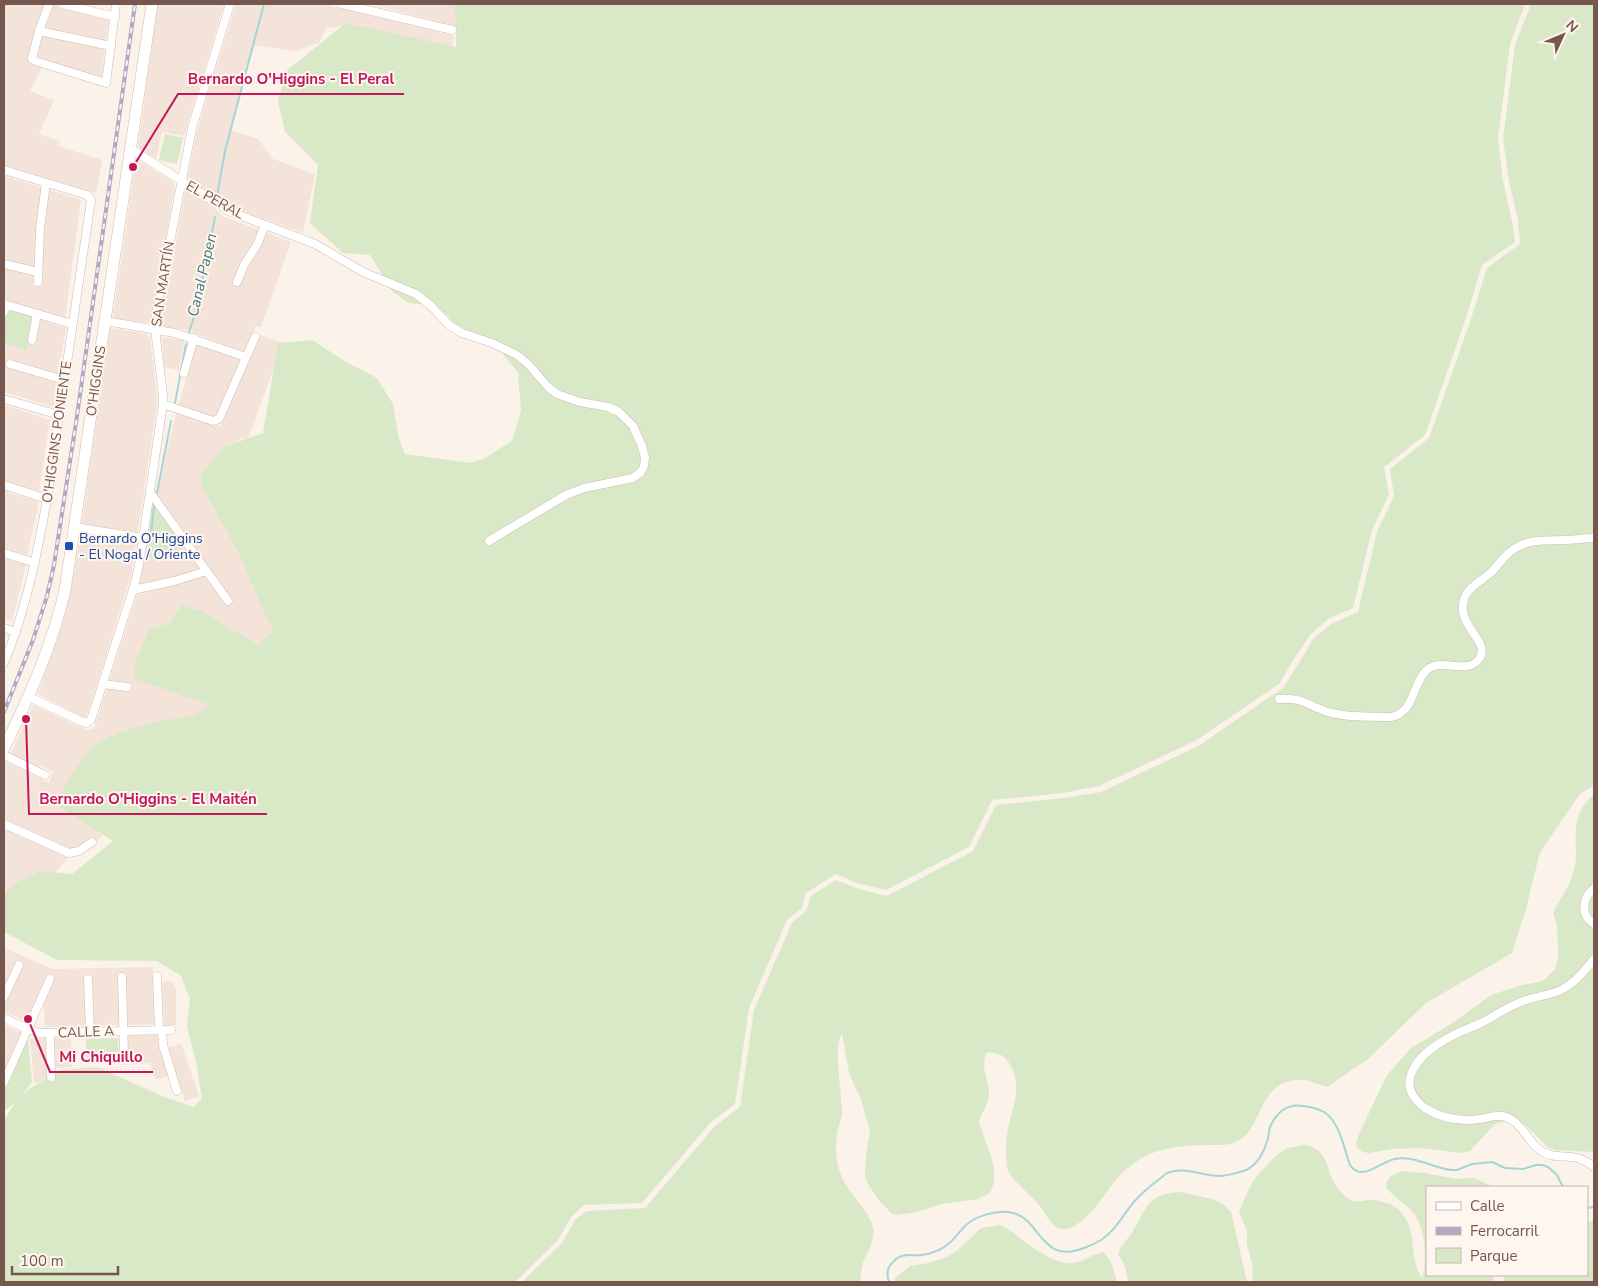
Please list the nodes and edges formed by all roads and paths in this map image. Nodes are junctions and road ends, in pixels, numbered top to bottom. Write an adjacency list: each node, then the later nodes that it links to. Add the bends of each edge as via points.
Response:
1 (49, 4): 10 (street)
2 (63, 4): 8 (street)
3 (116, 4): 8 (street)
4 (152, 4): 12 (street, O'HIGGINS)
5 (230, 4): 14 (street, SAN MARTÍN, via 196,112)
6 (342, 4): 7 (street)
7 (368, 7): 9 (street)
8 (115, 17): 11 (street)
9 (452, 30)
10 (38, 31): 11 (street); 11 (street, via 33,60 106,83)
11 (111, 46)
12 (131, 149): 14 (street, EL PERAL); 23 (street, O'HIGGINS)
13 (4, 171): 15 (street)
14 (181, 181): 16 (street, EL PERAL, via 231,212); 25 (street, SAN MARTÍN)
15 (46, 183): 18 (street); 24 (street, O'HIGGINS PONIENTE, via 91,200)
16 (265, 225): 20 (street); 42 (street, EL PERAL, via 325,249 363,272 416,294 462,333 492,342 518,355 552,391 614,409 629,420 637,432 645,458 639,474 566,495)
17 (4, 264): 18 (street)
18 (38, 272): 19 (street)
19 (38, 282)
20 (237, 282)
21 (5, 308): 22 (street)
22 (37, 314): 24 (street); 28 (street)
23 (105, 321): 25 (street); 39 (street, O'HIGGINS)
24 (72, 324): 32 (street, O'HIGGINS PONIENTE)
25 (155, 329): 27 (street); 34 (street, SAN MARTÍN)
26 (255, 337): 29 (street)
27 (194, 338): 29 (street); 31 (street)
28 (32, 340)
29 (246, 357): 34 (street, via 217,420)
30 (10, 364): 32 (street)
31 (184, 373)
32 (64, 380): 35 (street, O'HIGGINS PONIENTE)
33 (4, 399): 35 (street)
34 (163, 404): 37 (street, SAN MARTÍN)
35 (59, 415): 38 (street, O'HIGGINS PONIENTE)
36 (4, 486): 38 (street)
37 (150, 492): 40 (street, SAN MARTÍN); 45 (street)
38 (47, 499): 44 (street, O'HIGGINS PONIENTE)
39 (74, 527): 40 (street); 53 (street, O'HIGGINS, via 60,611)
40 (143, 538): 46 (street, SAN MARTÍN)
41 (1594, 538): 54 (street, via 1544,539 1527,543 1510,552 1489,575 1475,583 1466,594 1463,611 1469,628 1481,644 1479,659 1470,665 1440,664 1428,668 1409,705 1400,714 1392,717 1340,714 1300,700)
42 (489, 540)
43 (4, 553): 44 (street)
44 (35, 563): 49 (street, O'HIGGINS PONIENTE)
45 (207, 571): 46 (street); 47 (street)
46 (133, 590): 51 (street, SAN MARTÍN)
47 (228, 601)
48 (4, 628): 49 (street)
49 (16, 632): 50 (street, O'HIGGINS PONIENTE)
50 (4, 663)
51 (103, 684): 52 (street); 53 (street, SAN MARTÍN, via 88,722)
52 (128, 687)
53 (29, 697): 55 (street, O'HIGGINS)
54 (1279, 699)
55 (4, 748)
56 (4, 755): 57 (street)
57 (45, 775)
58 (4, 824): 59 (street, via 65,852 75,852)
59 (92, 842)
60 (1594, 888): 61 (street, via 1587,895 1584,908 1586,916)
61 (1594, 924)
62 (1594, 959): 79 (street, via 1562,990 1515,1004 1444,1040 1416,1065 1409,1082 1414,1098 1434,1113 1461,1120 1494,1116 1509,1118 1544,1153 1578,1158)
63 (19, 965): 68 (street)
64 (157, 976): 72 (street)
65 (122, 977): 71 (street)
66 (88, 979): 73 (street)
67 (50, 980): 70 (street)
68 (4, 997)
69 (4, 1018): 70 (street, CALLE A)
70 (28, 1029): 74 (street, CALLE A); 77 (street)
71 (123, 1030): 72 (street, CALLE A); 73 (street, CALLE A); 75 (street)
72 (164, 1030): 78 (street, via 163,1045)
73 (90, 1031): 74 (street, CALLE A)
74 (50, 1033): 76 (street)
75 (124, 1054)
76 (51, 1077)
77 (4, 1082)
78 (177, 1091)
79 (1594, 1168)

